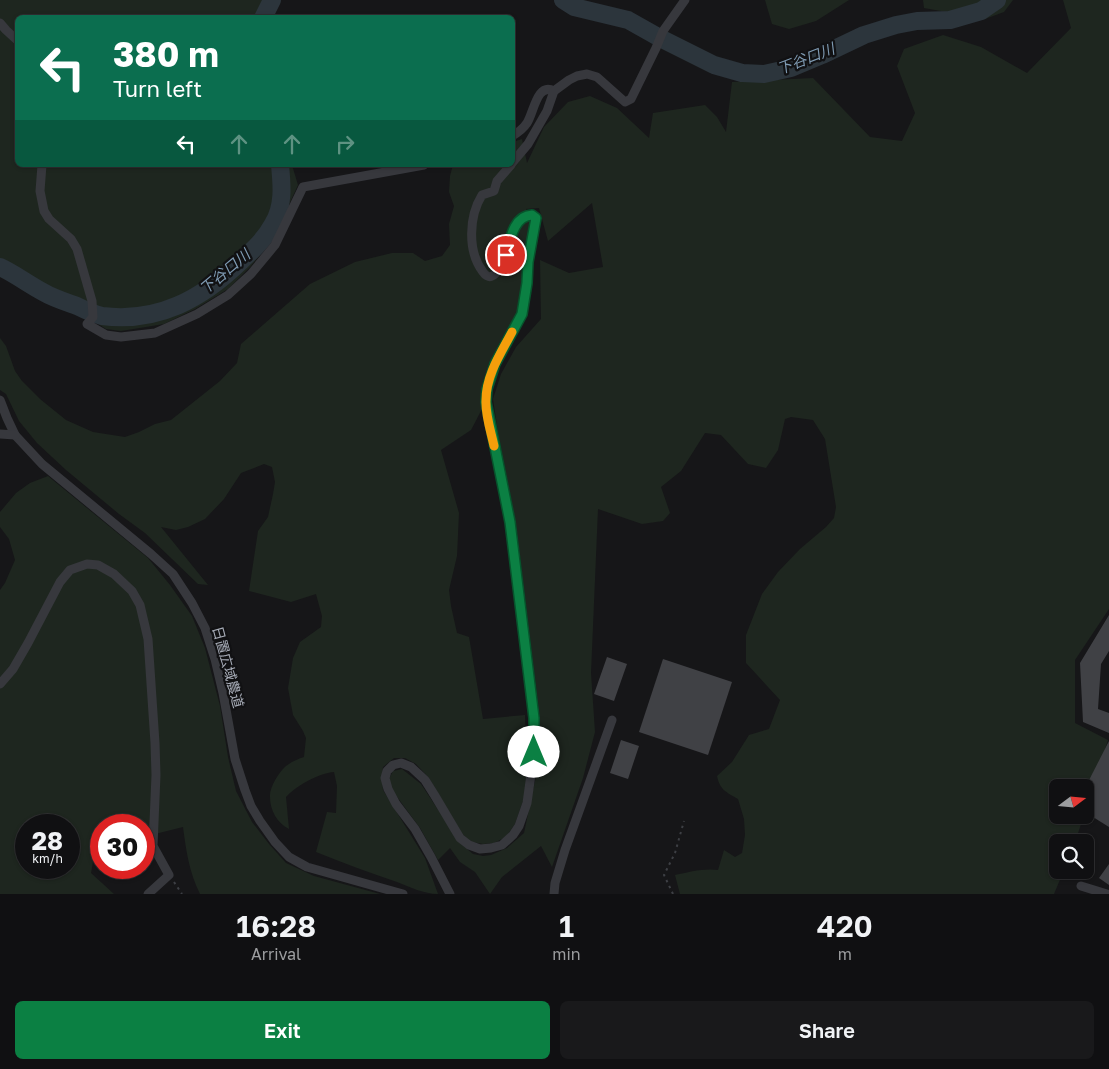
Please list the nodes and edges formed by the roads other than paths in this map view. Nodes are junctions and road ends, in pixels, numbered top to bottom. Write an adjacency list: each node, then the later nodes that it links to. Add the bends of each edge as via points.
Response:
1 (685, 0): 4 (street, via 663,31 631,99 625,102 597,77 588,74 577,76)
2 (0, 23): 3 (street)
3 (15, 38)
4 (554, 91): 5 (street, via 541,92 528,121); 6 (street, via 547,111)
5 (515, 134)
6 (515, 160)
7 (42, 167): 8 (street, via 40,190 44,211 77,249 92,301 93,317 87,324 106,335 121,337 155,333 228,296 275,245 303,187)
8 (413, 167)
9 (509, 167): 18 (street, via 497,181 494,192 482,195 477,202 472,241 484,274 493,276 506,255 517,224 528,215 536,218 522,314 495,364 486,402 510,522 534,718 534,752 527,803 513,835 502,845 480,848 460,838 425,780 410,767 394,764 385,778 388,790 432,857)
10 (0, 400): 12 (street, 日置広域農道)
11 (0, 434): 12 (street)
12 (15, 435): 17 (street, 日置広域農道, via 42,464 173,574 192,603 205,628 214,658 245,790 251,806 275,842 289,857 307,867)
13 (0, 684): 16 (street, via 13,669 60,582 70,570 87,564 98,565 114,574 132,591 140,605 148,639 156,775 153,846 169,875)
14 (612, 720): 19 (street, via 565,850)
15 (1081, 886): 20 (street)
16 (148, 894)
17 (403, 894)
18 (450, 894)
19 (554, 894)
20 (1107, 894)

